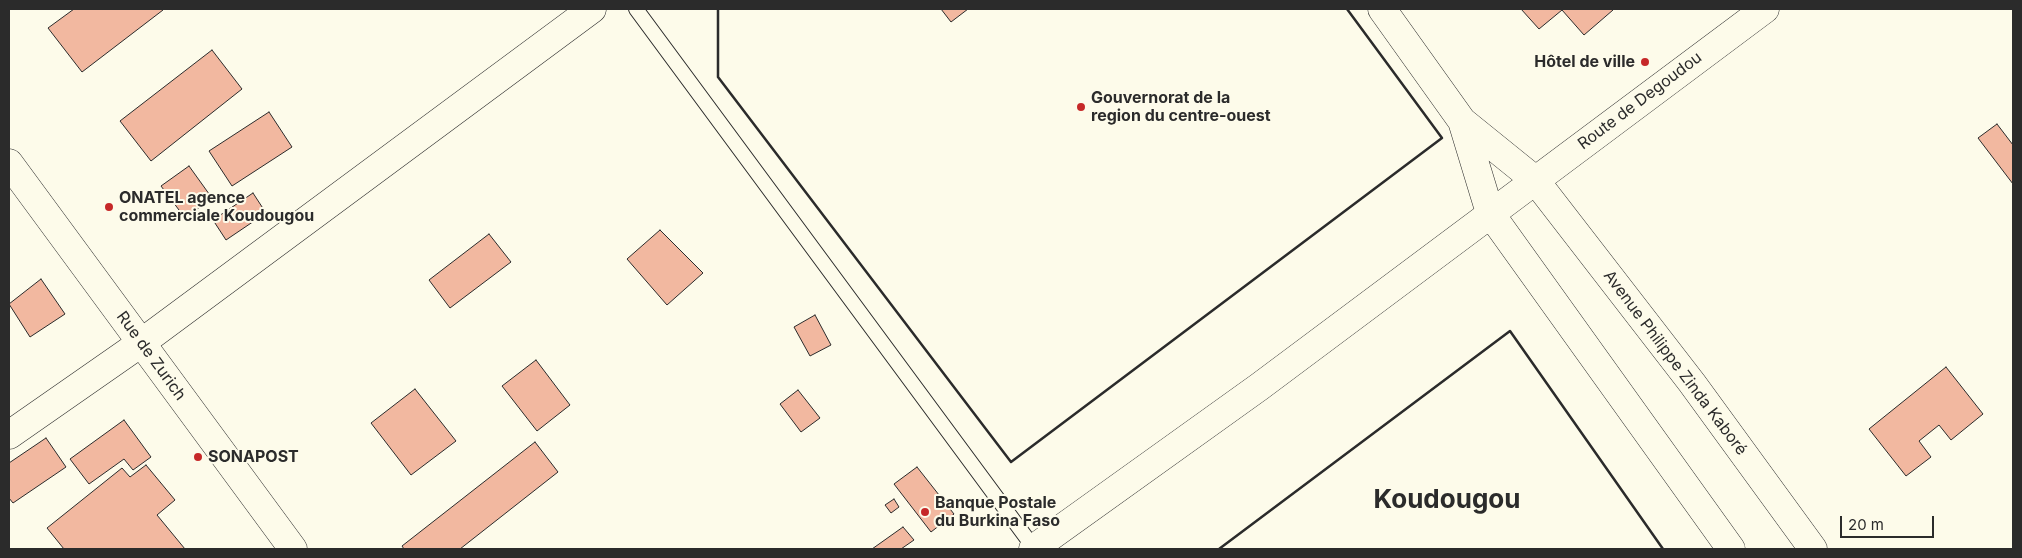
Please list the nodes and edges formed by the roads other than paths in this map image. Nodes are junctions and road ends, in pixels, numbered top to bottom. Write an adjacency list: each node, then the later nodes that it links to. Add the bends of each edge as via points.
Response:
1 (592, 9): 9 (main road)
2 (636, 9): 12 (lane)
3 (1382, 9): 5 (main road)
4 (1765, 9): 7 (main road, Route de Degoudou)
5 (1462, 121): 7 (main road, Avenue Philippe Zinda Kaboré); 8 (main road)
6 (9, 163): 9 (main road, Rue de Zurich)
7 (1525, 188): 8 (main road, Route de Degoudou); 14 (main road, Avenue Philippe Zinda Kaboré, via 1692,383)
8 (1490, 213): 12 (main road, Route de Degoudou, via 1259,387); 13 (main road)
9 (141, 343): 10 (main road); 11 (main road, Rue de Zurich)
10 (9, 435)
11 (293, 549)
12 (1034, 549)
13 (1731, 549)
14 (1813, 549)

